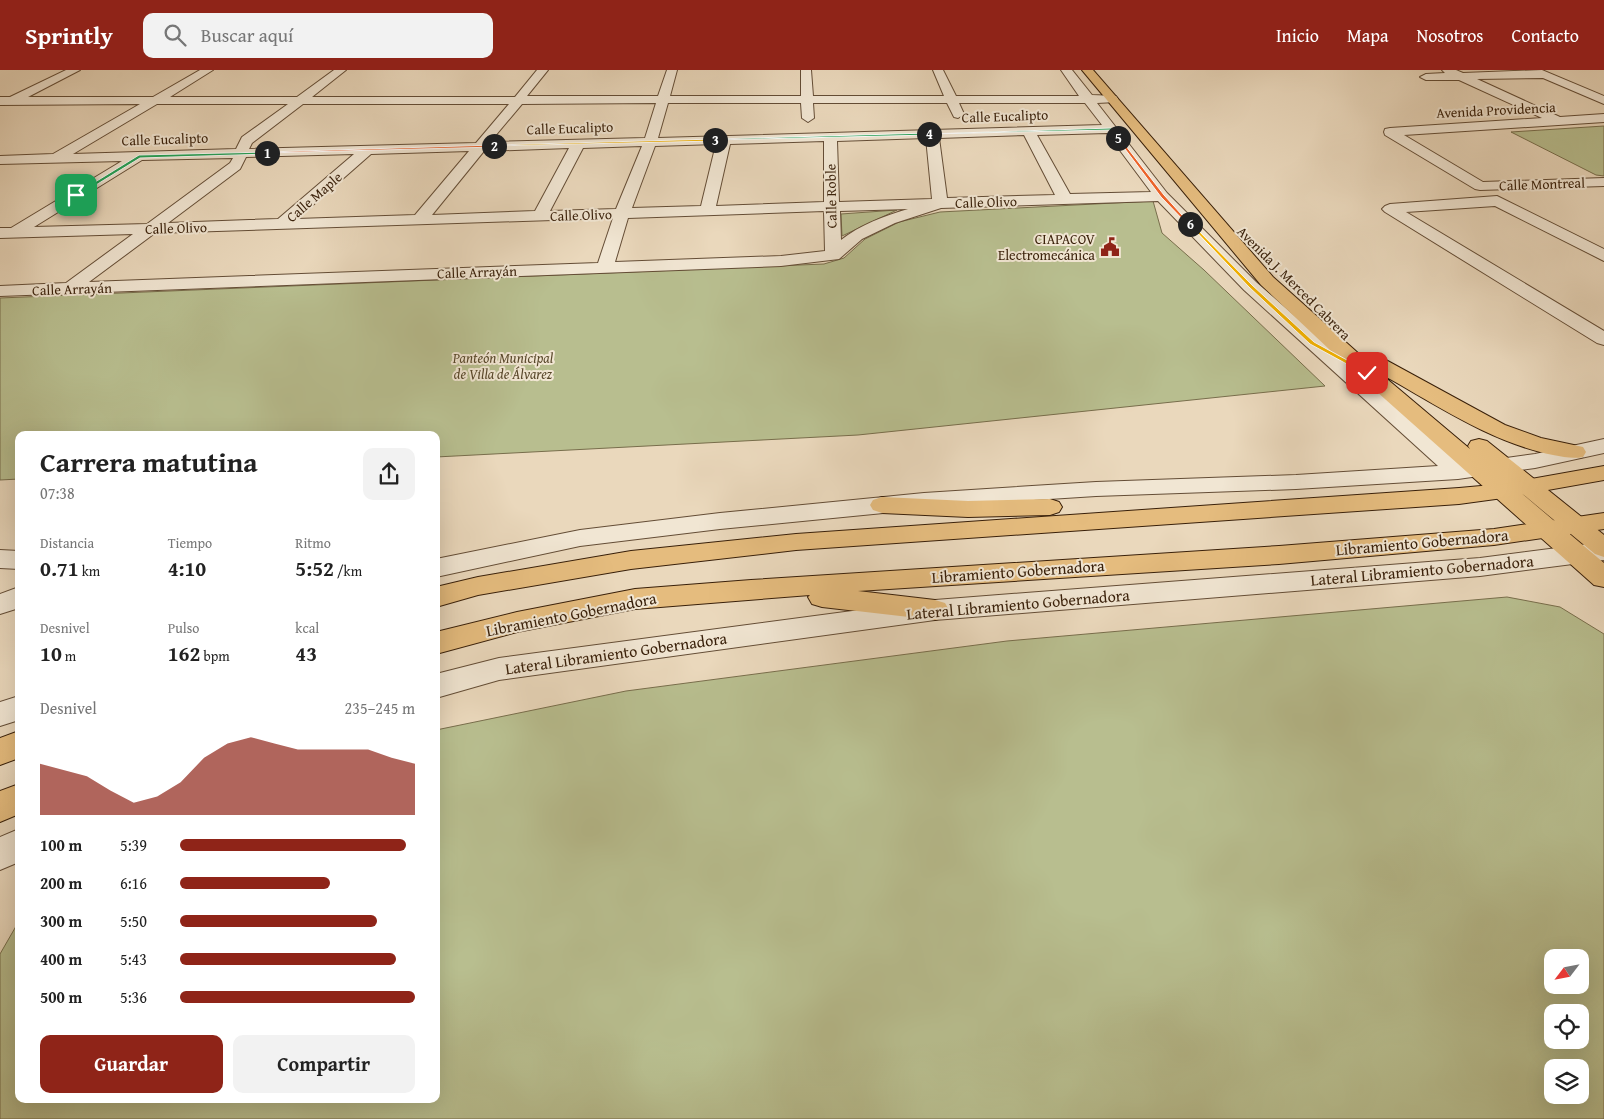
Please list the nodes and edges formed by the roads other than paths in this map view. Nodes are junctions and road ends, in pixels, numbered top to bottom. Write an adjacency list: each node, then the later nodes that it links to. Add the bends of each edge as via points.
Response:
1 (75, 70): 24 (street)
2 (208, 70): 22 (street)
3 (341, 70): 23 (street)
4 (543, 70): 17 (street)
5 (672, 70): 18 (street)
6 (806, 70): 19 (street)
7 (938, 70): 20 (street)
8 (1066, 70): 15 (street)
9 (1087, 70): 16 (main road, Avenida J. Merced Cabrera)
10 (1099, 70): 64 (main road, Avenida J. Merced Cabrera, via 1264,255)
11 (1447, 70): 14 (street)
12 (1538, 72): 14 (street); 21 (street)
13 (1426, 77): 14 (street)
14 (1462, 77): 26 (street)
15 (1089, 99): 16 (street); 20 (street); 27 (street)
16 (1112, 99): 64 (main road, Avenida J. Merced Cabrera, via 1267,281)
17 (517, 100): 18 (street); 23 (street); 36 (street)
18 (662, 100): 19 (street); 34 (street)
19 (807, 100): 20 (street); 32 (street)
20 (951, 100): 29 (street)
21 (1604, 100)
22 (153, 101): 23 (street); 24 (street); 40 (street)
23 (300, 101): 38 (street, via 247,140 242,146)
24 (3, 103)
25 (1604, 118): 26 (street, Avenida Providencia)
26 (1560, 121): 45 (street, Avenida Providencia, via 1390,132)
27 (1111, 129): 28 (street, Calle Eucalipto); 46 (street)
28 (1028, 131): 29 (street, Calle Eucalipto); 47 (street)
29 (966, 133): 30 (street, Calle Eucalipto)
30 (932, 134): 31 (street, Calle Eucalipto); 48 (street)
31 (830, 137): 32 (street, Calle Eucalipto); 49 (street, Calle Roble)
32 (808, 138): 33 (street, Calle Eucalipto)
33 (724, 140): 34 (street, Calle Eucalipto); 50 (street)
34 (650, 142): 35 (street, Calle Eucalipto); 51 (street)
35 (578, 144): 36 (street, Calle Eucalipto); 52 (street)
36 (480, 147): 37 (street, Calle Eucalipto); 53 (street)
37 (367, 150): 38 (street, Calle Eucalipto); 54 (street, Calle Maple)
38 (242, 154): 39 (street, Calle Eucalipto); 55 (street, via 235,166)
39 (139, 156): 40 (street, Calle Eucalipto); 56 (street)
40 (55, 159): 42 (street, Calle Eucalipto)
41 (0, 160): 42 (street, Calle Eucalipto)
42 (22, 160): 43 (street)
43 (0, 171)
44 (1604, 182): 45 (street, Calle Montreal)
45 (1480, 186)
46 (1162, 196): 47 (street, Calle Olivo); 63 (street, via 1250,286)
47 (1066, 199): 48 (street, Calle Olivo)
48 (940, 203): 49 (street, Calle Olivo); 57 (street, via 889,220 856,236)
49 (832, 206): 50 (street, Calle Olivo); 57 (street, Calle Roble)
50 (707, 211): 51 (street, Calle Olivo)
51 (622, 213): 52 (street, Calle Olivo); 59 (street)
52 (540, 216): 53 (street, Calle Olivo)
53 (419, 220): 54 (street, Calle Olivo)
54 (282, 224): 55 (street, Calle Olivo)
55 (148, 228): 56 (street, Calle Olivo); 60 (street)
56 (7, 233)
57 (832, 256): 59 (street, Calle Arrayán, via 781,261)
58 (1604, 256): 62 (street, via 1497,200 1390,210)
59 (605, 267): 60 (street, Calle Arrayán)
60 (68, 289): 61 (street, Calle Arrayán)
61 (0, 292)
62 (1604, 339)
63 (1312, 343): 64 (street); 66 (street)
64 (1372, 368): 65 (main road, Avenida J. Merced Cabrera); 68 (main road, via 1497,430 1535,444); 69 (main road, Avenida J. Merced Cabrera)
65 (1386, 390): 66 (street); 70 (main road, Avenida J. Merced Cabrera)
66 (1398, 419): 70 (street)
67 (1604, 446): 68 (street)
68 (1575, 452): 69 (street)
69 (1503, 466): 70 (street); 72 (main road, Avenida J. Merced Cabrera)
70 (1468, 470): 73 (main road, Avenida J. Merced Cabrera); 74 (street, via 1296,482 1096,489)
71 (1604, 473): 72 (main road)
72 (1529, 487): 73 (main road); 77 (main road, Avenida J. Merced Cabrera)
73 (1503, 491): 75 (main road); 78 (main road, Avenida J. Merced Cabrera)
74 (882, 505): 75 (main road, via 968,510 1132,504); 82 (street, via 580,538)
75 (1221, 511): 85 (main road, via 796,542 631,560 478,586)
76 (1604, 521): 77 (main road, Libramiento Gobernadora)
77 (1577, 526): 78 (main road, Libramiento Gobernadora); 79 (main road, Avenida J. Merced Cabrera)
78 (1548, 529): 79 (main road, Avenida J. Merced Cabrera); 84 (main road, Libramiento Gobernadora, via 1494,537 1279,555)
79 (1595, 552): 83 (main road, Avenida J. Merced Cabrera); 88 (street, Lateral Libramiento Gobernadora, via 1480,567)
80 (0, 560): 81 (street)
81 (15, 560)
82 (440, 567)
83 (1604, 578)
84 (751, 589): 88 (main road); 89 (main road, Libramiento Gobernadora, via 635,599 517,622)
85 (440, 596)
86 (15, 598): 87 (street)
87 (0, 604)
88 (935, 610): 90 (street, Lateral Libramiento Gobernadora, via 499,669)
89 (440, 642)
90 (440, 685)
91 (15, 709): 92 (street)
92 (0, 714)
93 (15, 746): 94 (main road)
94 (0, 752)
95 (15, 800): 96 (main road)
96 (0, 808)
97 (15, 847): 98 (street)
98 (0, 854)

